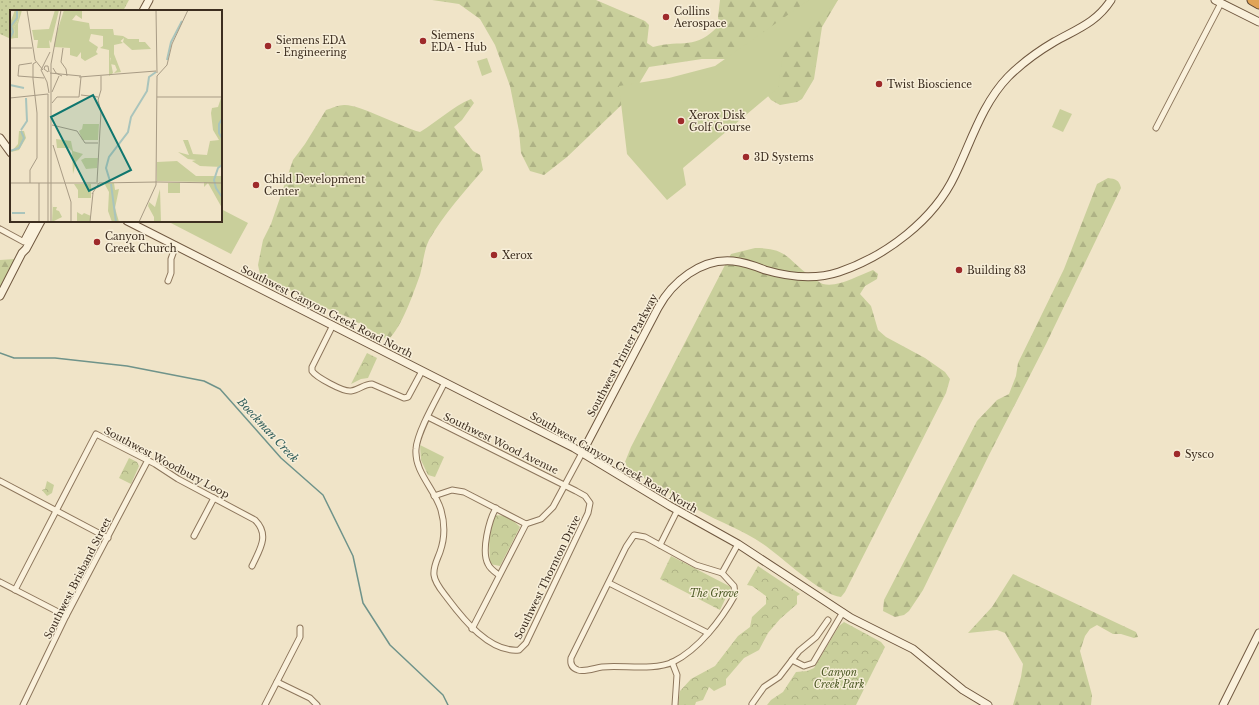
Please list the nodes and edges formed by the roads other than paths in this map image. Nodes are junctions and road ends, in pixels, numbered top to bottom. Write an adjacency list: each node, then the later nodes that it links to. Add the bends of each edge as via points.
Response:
1 (149, 0): 6 (main road)
2 (1111, 0): 24 (main road, Southwest Printer Parkway, via 1094,20 1036,53 1007,78 988,104 942,198 924,219 866,261 829,275 807,277 789,276 728,260 706,265 677,282 658,308)
3 (1252, 0): 5 (highway)
4 (1218, 1): 7 (main road); 8 (street)
5 (1259, 4)
6 (144, 10)
7 (1259, 22)
8 (1156, 128)
9 (0, 138): 10 (main road)
10 (10, 152)
11 (34, 222): 15 (main road)
12 (40, 222): 17 (main road, via 26,249)
13 (129, 222): 16 (main road, Southwest Canyon Creek Road North)
14 (0, 229): 15 (street)
15 (24, 242): 17 (main road)
16 (176, 245): 18 (street); 20 (main road, Southwest Canyon Creek Road North)
17 (22, 251): 19 (main road)
18 (168, 281)
19 (0, 296)
20 (333, 325): 21 (main road, Southwest Canyon Creek Road North); 21 (street, via 312,367 314,375 346,390 372,384 404,398 408,397)
21 (422, 370): 22 (main road, Southwest Canyon Creek Road North)
22 (446, 382): 23 (street, Southwest Thornton Drive); 24 (main road, Southwest Canyon Creek Road North)
23 (428, 417): 27 (street, Southwest Wood Avenue); 28 (street, Southwest Thornton Drive, via 417,441 416,455 417,463)
24 (582, 453): 27 (street); 32 (main road, Southwest Canyon Creek Road North)
25 (148, 460): 29 (street, Southwest Woodbury Loop); 31 (street, Southwest Woodbury Loop, via 96,434); 35 (street, Southwest Brisband Street)
26 (0, 481): 31 (street)
27 (565, 485): 33 (street, via 550,511 539,520); 48 (street, Southwest Thornton Drive, via 588,499 590,508 523,646 519,650 507,649)
28 (434, 496): 30 (street, via 458,490); 48 (street, Southwest Thornton Drive, via 444,529 443,542 434,569 435,578)
29 (214, 498): 34 (street); 38 (street, Southwest Woodbury Loop, via 246,514 260,525 263,541)
30 (496, 508): 33 (street); 40 (street, via 490,521 486,558 491,569)
31 (57, 510): 35 (street); 43 (street, Southwest Woodbury Loop)
32 (678, 511): 36 (main road, Southwest Canyon Creek Road North); 37 (street)
33 (526, 524): 40 (street)
34 (194, 536)
35 (108, 538): 45 (street, Southwest Brisband Street)
36 (738, 544): 39 (street); 44 (main road, Southwest Canyon Creek Road North)
37 (660, 545): 39 (street, via 696,565); 42 (street, via 640,535 634,536)
38 (252, 566)
39 (722, 573): 49 (street, via 734,586 735,595)
40 (499, 575): 48 (street)
41 (0, 582): 43 (street)
42 (609, 582): 49 (street); 52 (street, via 571,658 573,668 584,670 611,666 657,666)
43 (15, 590): 45 (street)
44 (843, 612): 51 (street, via 813,663 804,666); 59 (main road, Southwest Canyon Creek Road North, via 913,649 968,694)
45 (66, 616): 55 (street, Southwest Brisband Street)
46 (828, 620): 51 (street, via 816,637)
47 (300, 628): 53 (street, via 300,637)
48 (472, 629)
49 (708, 633): 52 (street, via 697,646)
50 (1259, 633): 60 (main road)
51 (792, 660): 54 (street, via 779,677 764,687)
52 (672, 662): 58 (street, via 677,675)
53 (277, 682): 56 (street); 57 (street, via 310,698)
54 (752, 704)
55 (23, 705)
56 (265, 705)
57 (317, 705)
58 (675, 705)
59 (988, 705)
60 (1223, 705)

